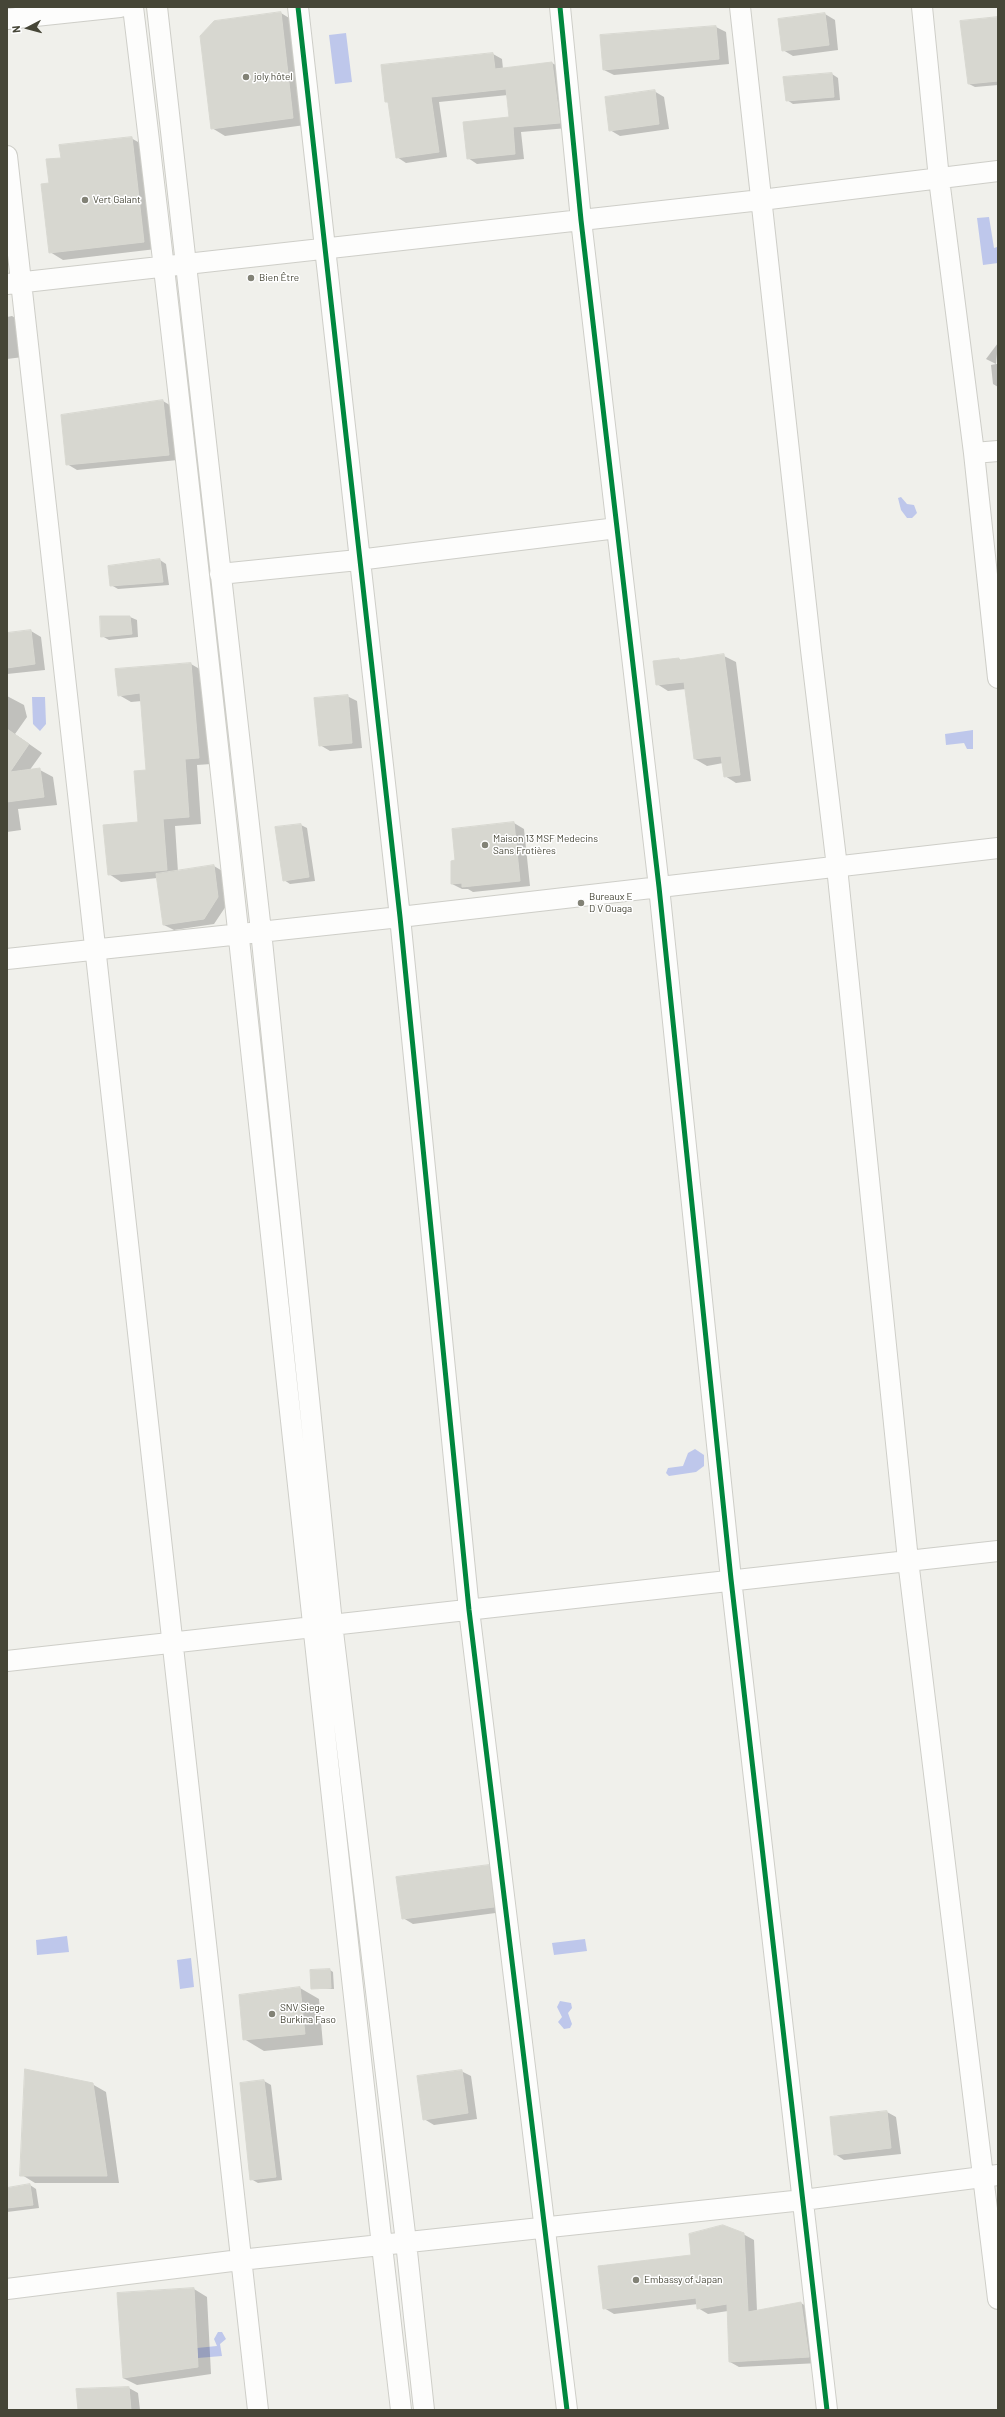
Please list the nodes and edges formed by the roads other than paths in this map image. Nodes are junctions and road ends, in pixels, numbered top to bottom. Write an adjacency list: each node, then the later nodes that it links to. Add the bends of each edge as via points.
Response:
1 (120, 7): 8 (street)
2 (133, 7): 15 (street)
3 (157, 7): 16 (street)
4 (298, 7): 14 (street)
5 (560, 7): 13 (street)
6 (740, 7): 12 (street)
7 (922, 7): 11 (street)
8 (7, 19)
9 (7, 156): 17 (street)
10 (998, 171): 11 (street)
11 (939, 179): 12 (street); 19 (street)
12 (761, 200): 13 (street); 25 (street, via 809,634)
13 (581, 220): 14 (street); 20 (street)
14 (324, 247): 16 (street); 21 (street)
15 (164, 266): 16 (street); 17 (street); 29 (street)
16 (186, 266): 22 (street)
17 (14, 283): 30 (street)
18 (998, 450): 19 (street)
19 (974, 453): 23 (street)
20 (617, 528): 21 (street); 26 (street)
21 (358, 560): 22 (street); 27 (street)
22 (220, 574): 28 (street)
23 (998, 678)
24 (998, 848): 25 (street)
25 (838, 867): 26 (street); 33 (street)
26 (659, 887): 27 (street); 34 (street)
27 (400, 917): 28 (street); 35 (street)
28 (261, 931): 29 (street); 36 (street)
29 (240, 933): 30 (street); 37 (street)
30 (96, 948): 31 (street); 38 (street)
31 (7, 959)
32 (998, 1551): 33 (street)
33 (908, 1560): 34 (street); 40 (street)
34 (731, 1579): 35 (street); 41 (street)
35 (469, 1610): 36 (street); 42 (street)
36 (332, 1623): 37 (street); 43 (street)
37 (312, 1626): 38 (street); 44 (street)
38 (174, 1644): 39 (street); 45 (street)
39 (7, 1661)
40 (991, 2175): 41 (street); 47 (street)
41 (803, 2200): 42 (street); 52 (street)
42 (545, 2227): 43 (street); 51 (street)
43 (406, 2242): 44 (street); 50 (street)
44 (381, 2244): 45 (street); 49 (street)
45 (240, 2260): 46 (street); 48 (street)
46 (7, 2289)
47 (998, 2299)
48 (258, 2410)
49 (400, 2410)
50 (424, 2410)
51 (567, 2410)
52 (827, 2410)

